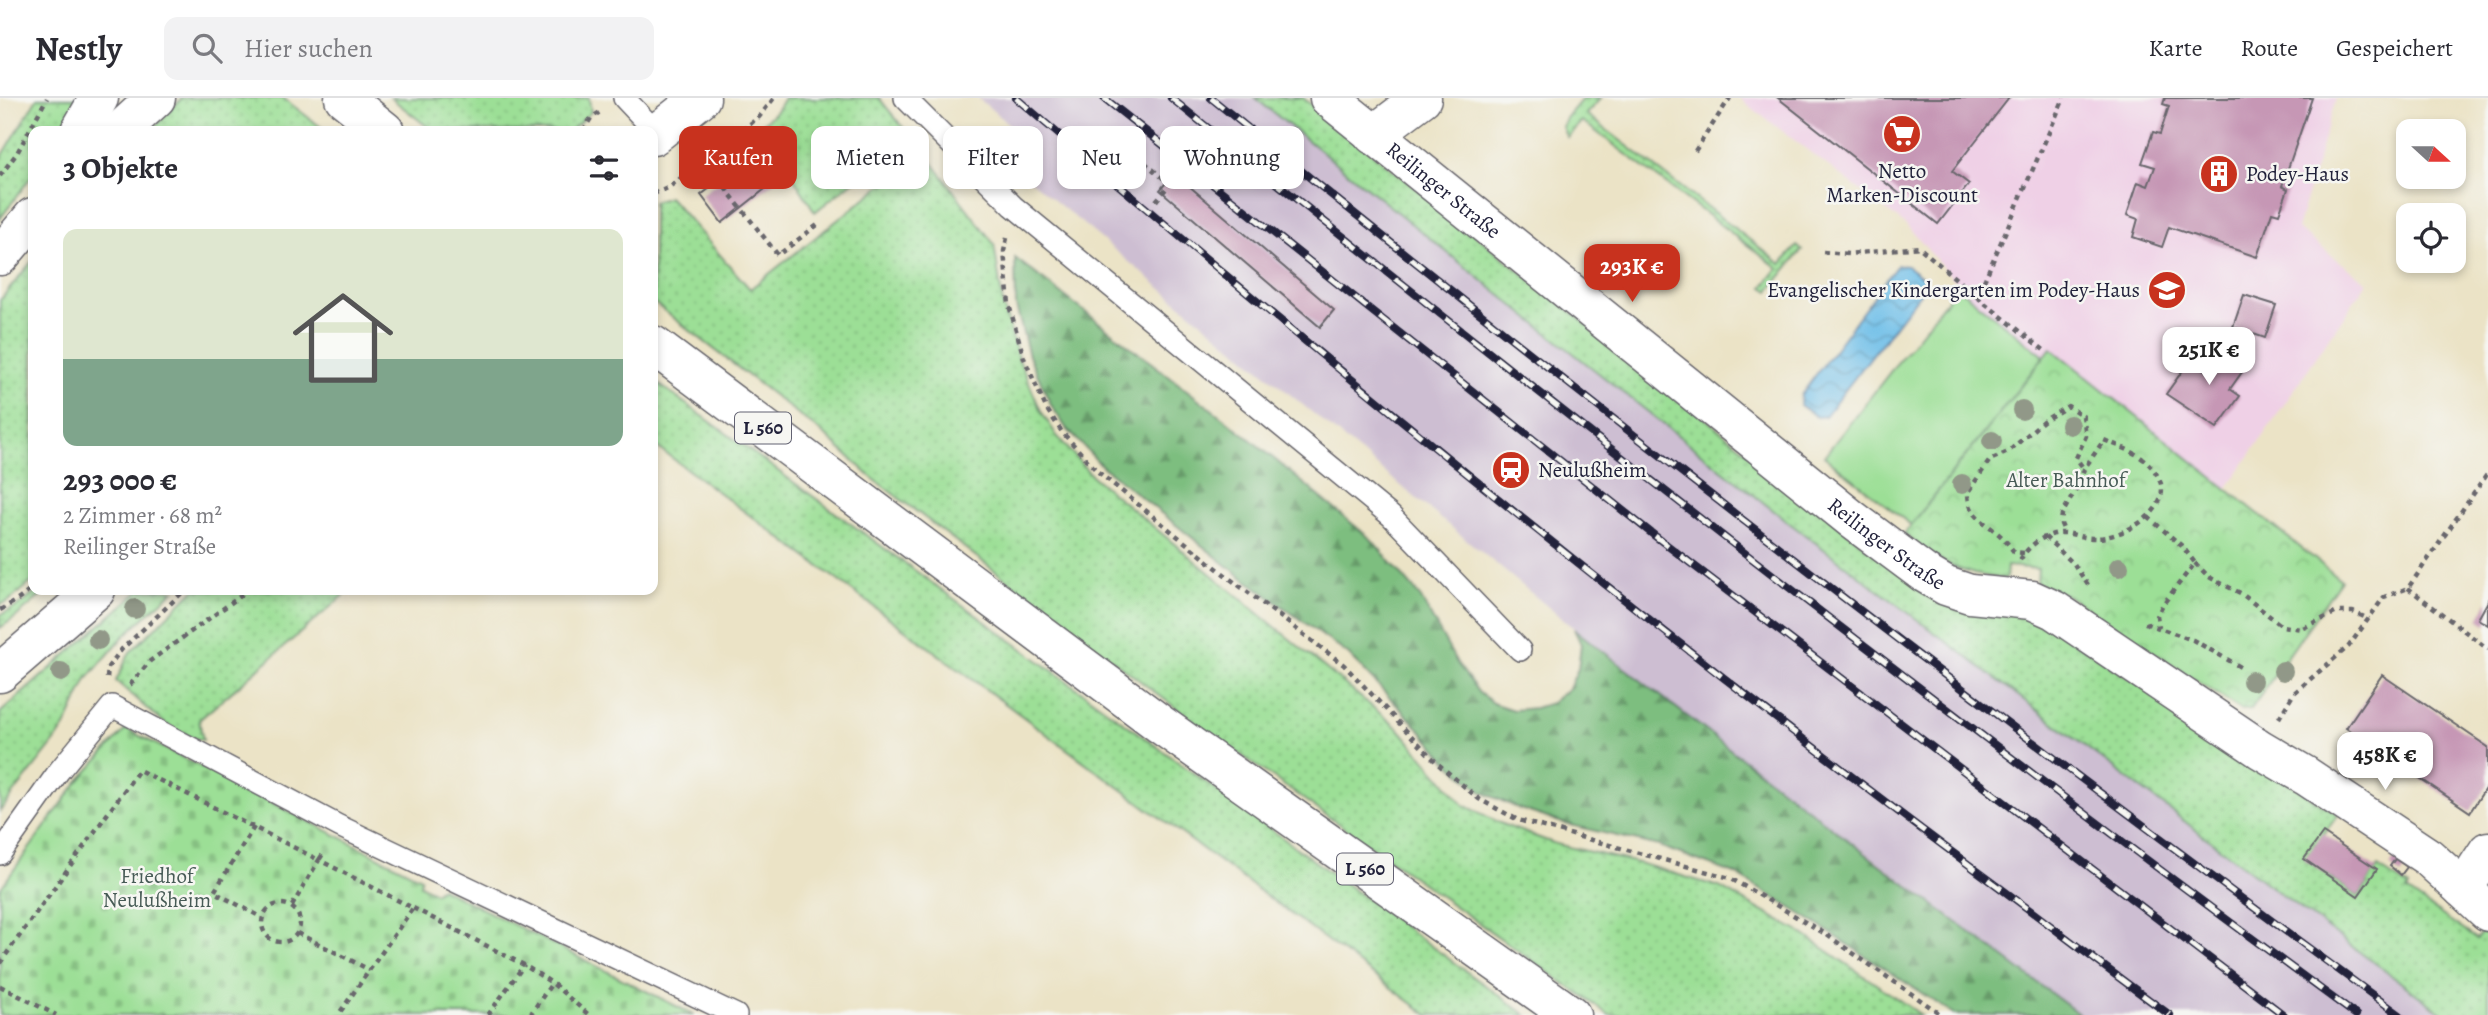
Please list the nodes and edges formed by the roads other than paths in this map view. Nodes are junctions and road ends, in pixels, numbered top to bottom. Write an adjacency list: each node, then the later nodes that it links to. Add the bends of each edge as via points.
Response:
1 (99, 98): 9 (street)
2 (156, 98): 10 (street)
3 (344, 98): 11 (street)
4 (624, 98): 12 (lane)
5 (701, 98): 13 (street)
6 (905, 98): 19 (lane, via 1013,206 1391,516)
7 (1329, 98): 14 (street, Reilinger Straße)
8 (1422, 98): 14 (street)
9 (83, 126)
10 (125, 126)
11 (379, 126)
12 (648, 126)
13 (658, 132)
14 (1373, 135): 23 (street, Reilinger Straße, via 1924,573 1970,594 2032,600 2054,610 2428,857)
15 (28, 222): 16 (street)
16 (0, 257)
17 (658, 349): 25 (street, L 560, via 1160,724)
18 (90, 595): 20 (street)
19 (1520, 650)
20 (0, 673)
21 (2488, 851): 23 (street)
22 (0, 854): 24 (lane, via 113,706 339,826)
23 (2476, 901)
24 (736, 1015)
25 (1571, 1015)

